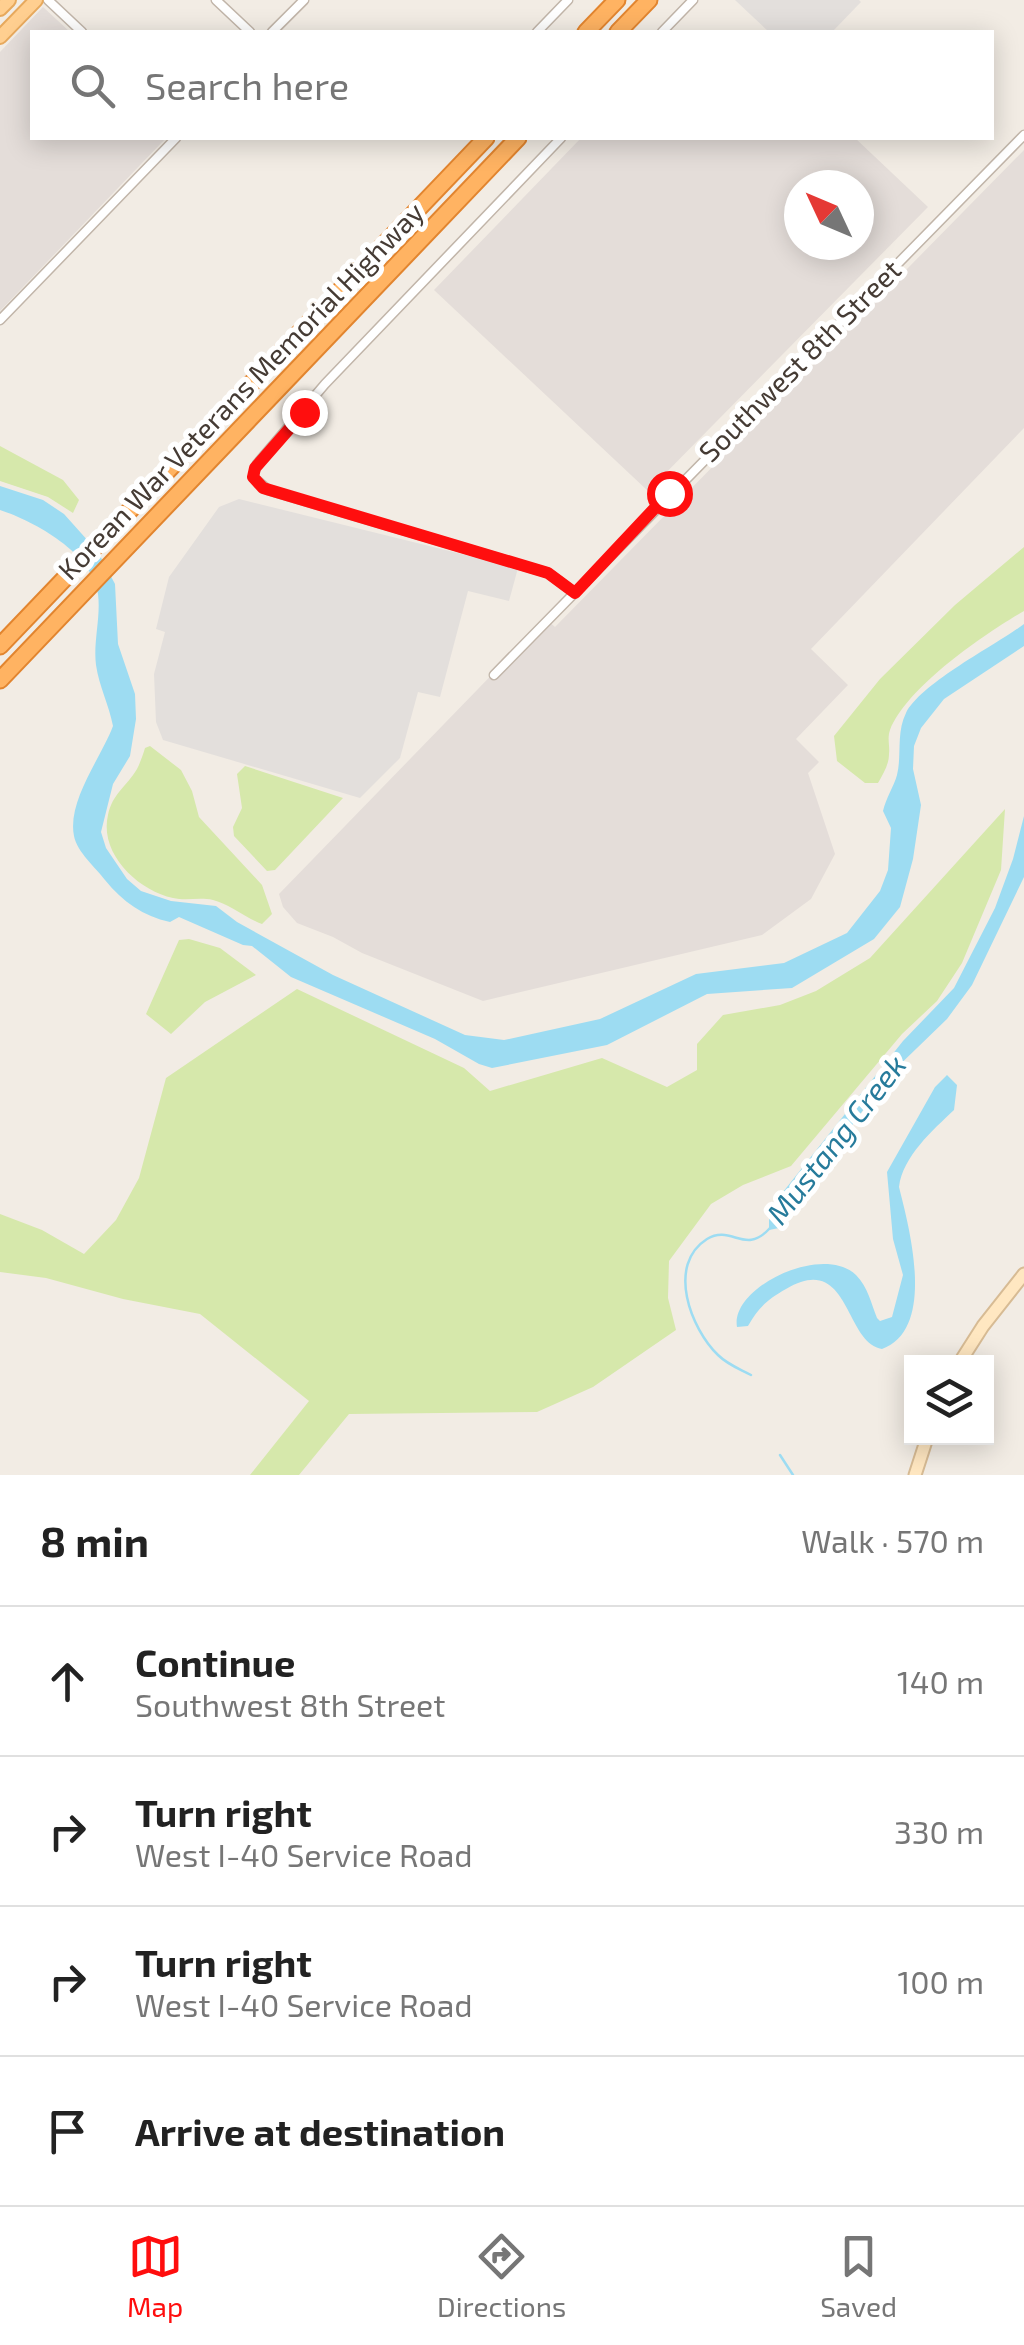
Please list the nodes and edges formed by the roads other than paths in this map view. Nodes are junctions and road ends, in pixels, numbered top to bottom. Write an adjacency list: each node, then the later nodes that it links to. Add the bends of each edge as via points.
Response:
1 (9, 0): 10 (main road)
2 (36, 0): 18 (main road)
3 (48, 0): 11 (street)
4 (216, 0): 12 (street)
5 (304, 0): 13 (street)
6 (568, 0): 14 (street)
7 (617, 0): 15 (highway)
8 (649, 0): 16 (highway)
9 (693, 0): 17 (street)
10 (0, 9)
11 (80, 30)
12 (248, 30)
13 (274, 30)
14 (540, 30)
15 (588, 30)
16 (620, 30)
17 (664, 30)
18 (0, 37)
19 (1024, 135): 25 (street, Southwest 8th Street)
20 (174, 140): 24 (street)
21 (484, 140): 26 (highway, Korean War Veterans Memorial Highway)
22 (516, 140): 28 (highway, Korean War Veterans Memorial Highway)
23 (560, 140): 25 (street, via 325,384 253,477 268,490 548,573)
24 (0, 320)
25 (575, 593): 27 (street, Southwest 8th Street)
26 (0, 646)
27 (494, 675)
28 (0, 680)
29 (1024, 1274): 30 (main road)
30 (964, 1355)
31 (925, 1445): 32 (main road)
32 (916, 1475)

